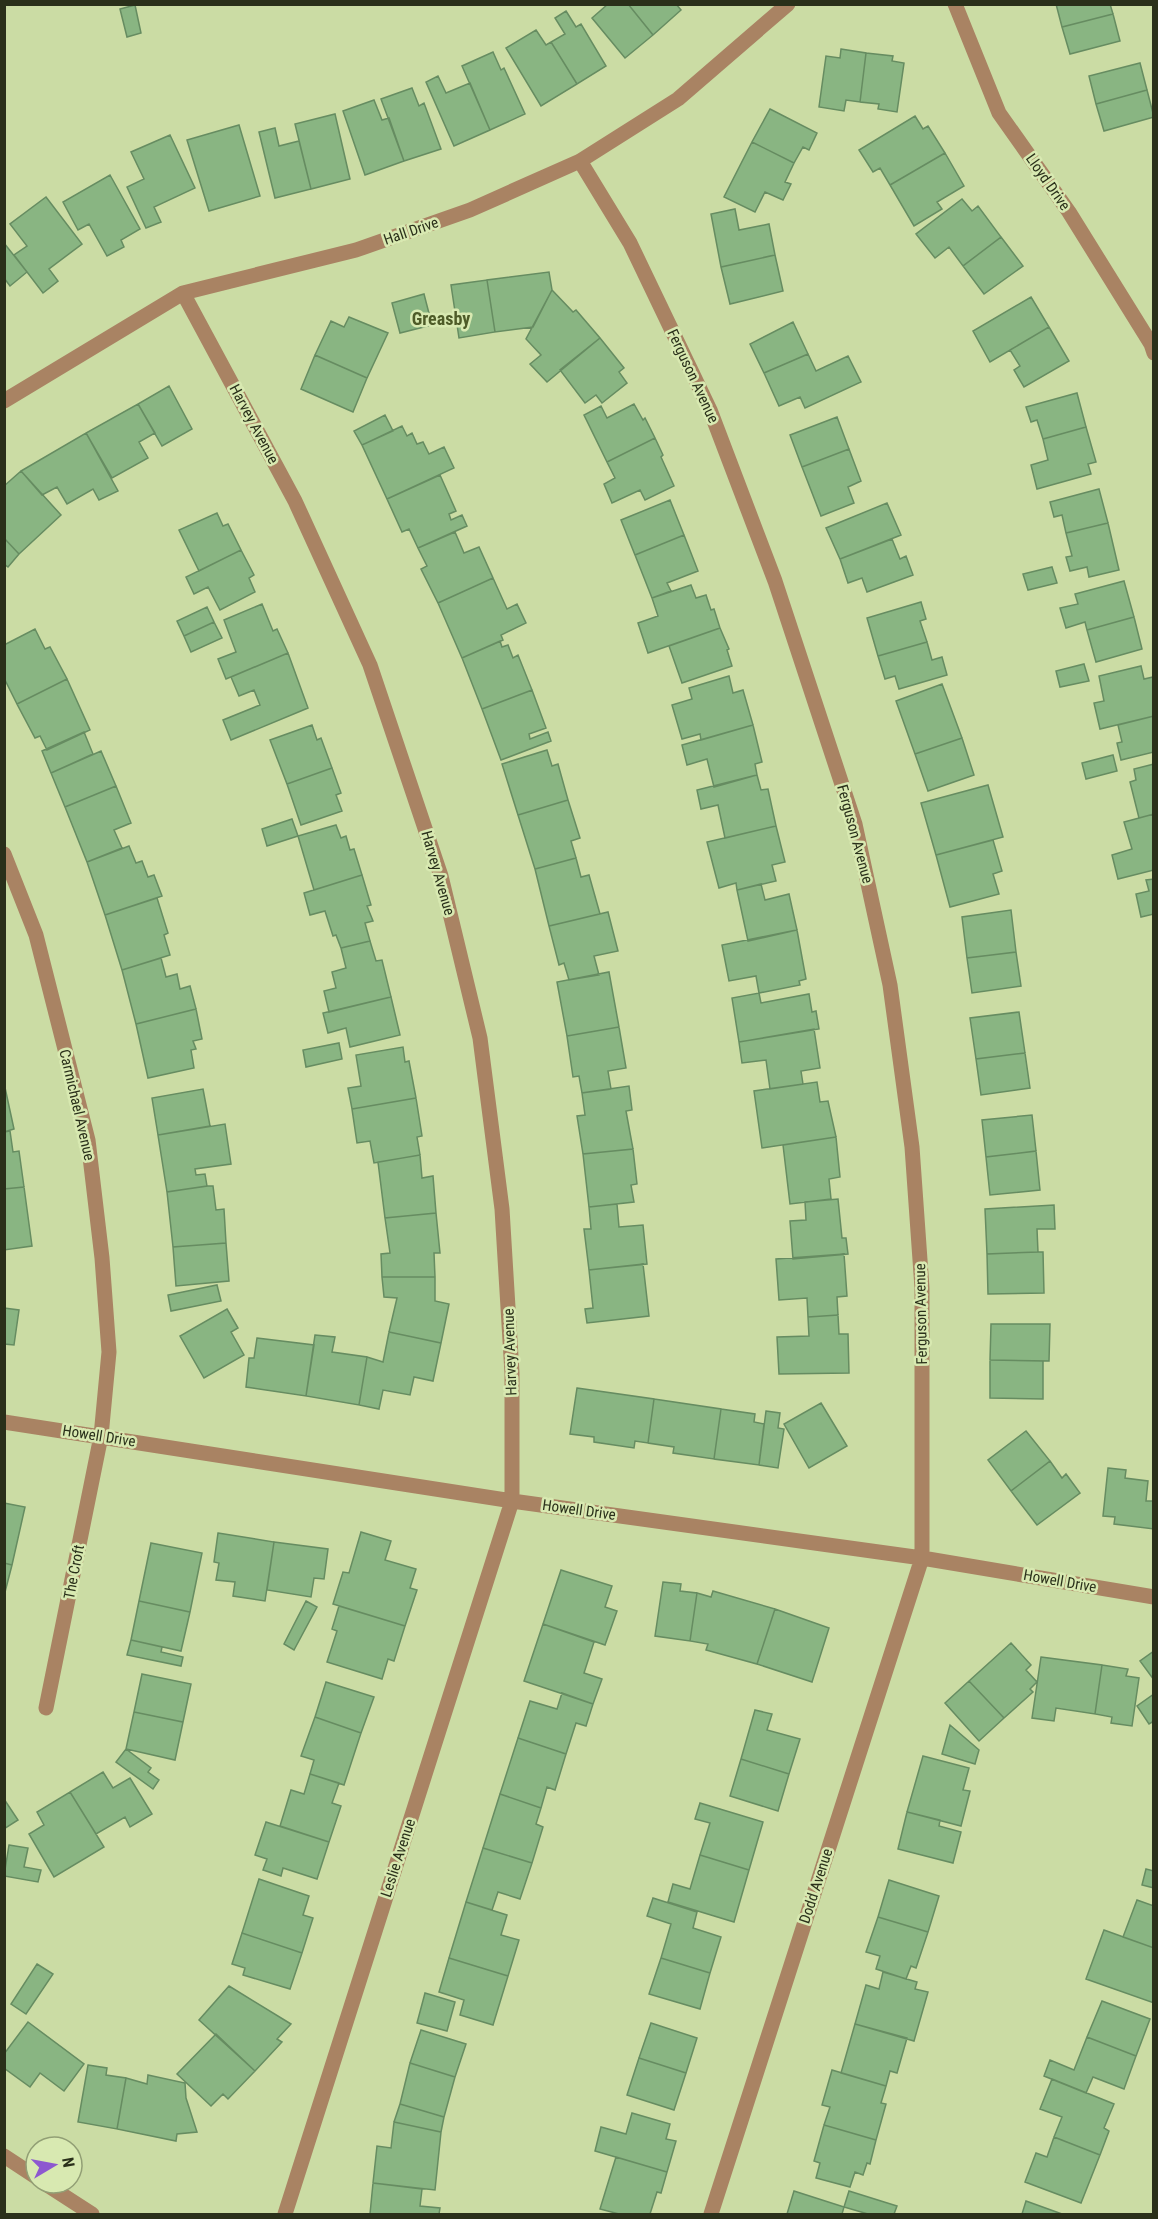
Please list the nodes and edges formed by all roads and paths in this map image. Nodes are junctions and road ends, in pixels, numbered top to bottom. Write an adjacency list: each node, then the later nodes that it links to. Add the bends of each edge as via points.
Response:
1 (788, 4): 3 (street, Hall Drive, via 678,99)
2 (955, 4): 5 (street, Lloyd Drive, via 999,113 1069,212)
3 (579, 161): 4 (street, Hall Drive, via 470,210 356,250); 11 (street, Ferguson Avenue, via 630,243 710,410 775,580 855,824 890,985 912,1147 922,1288)
4 (183, 293): 6 (street, Hall Drive); 10 (street, Harvey Avenue, via 295,501 370,665 441,876 480,1038 502,1209 512,1373)
5 (1154, 353)
6 (4, 401)
7 (4, 854): 9 (street, Carmichael Avenue, via 36,935 88,1140 109,1352)
8 (4, 1422): 9 (street, Howell Drive)
9 (101, 1436): 10 (street, Howell Drive); 13 (street, The Croft)
10 (512, 1501): 11 (street, Howell Drive); 18 (street, Leslie Avenue)
11 (922, 1558): 12 (street, Howell Drive); 19 (street, Dodd Avenue)
12 (1154, 1597)
13 (46, 1708)
14 (4, 2156): 15 (street)
15 (24, 2169)
16 (63, 2195): 17 (street)
17 (92, 2214)
18 (285, 2214)
19 (711, 2214)

